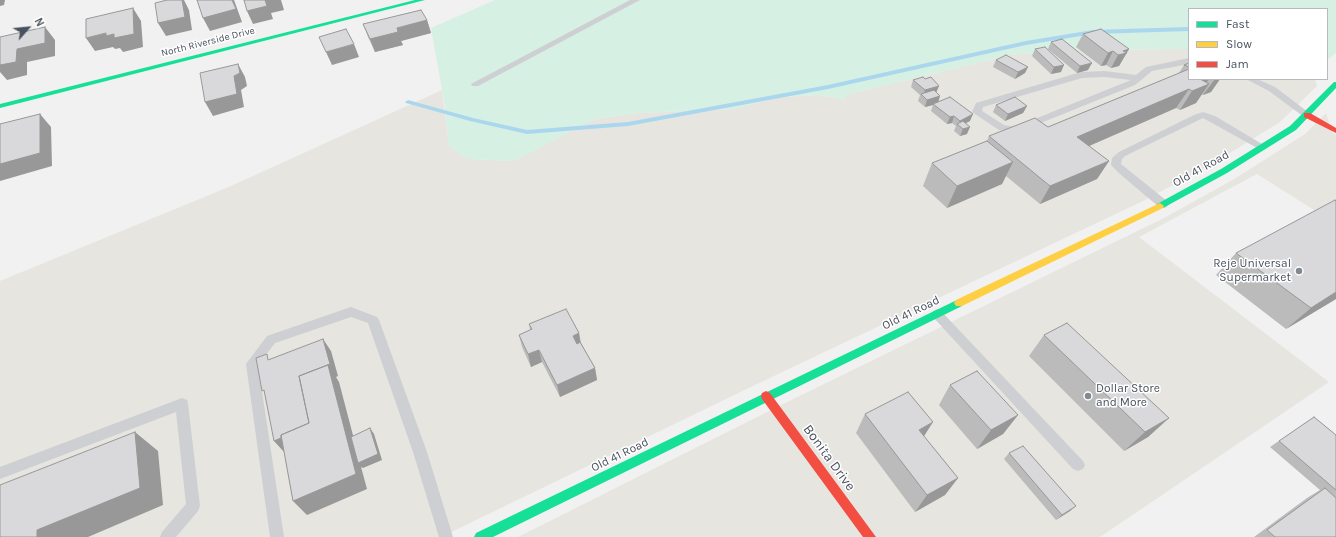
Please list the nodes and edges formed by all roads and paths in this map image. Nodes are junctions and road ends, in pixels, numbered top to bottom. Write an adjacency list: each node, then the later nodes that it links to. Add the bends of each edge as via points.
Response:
1 (422, 0): 8 (street, North Riverside Drive)
2 (636, 0): 6 (lane)
3 (1188, 60): 4 (lane, via 1149,69)
4 (1137, 78): 4 (lane, via 1132,83 1016,130 1002,128 977,112 979,105 1081,75 1105,74)
5 (1252, 80): 9 (lane, via 1272,89)
6 (475, 84)
7 (1336, 84): 9 (street, Old 41 Road)
8 (0, 106)
9 (1307, 114): 10 (street); 11 (street, Old 41 Road, via 1293,128)
10 (1336, 131)
11 (1262, 147): 12 (street, Old 41 Road); 12 (lane, via 1203,115 1117,158 1116,165)
12 (1163, 204): 13 (street, Old 41 Road)
13 (937, 314): 14 (street, Old 41 Road); 15 (lane)
14 (766, 396): 20 (street, Old 41 Road); 21 (street, Bonita Drive)
15 (1078, 465)
16 (0, 473): 17 (lane, via 182,404 193,506)
17 (166, 537)
18 (278, 537): 19 (lane, via 252,364 270,339 351,312 373,320 420,452)
19 (446, 537)
20 (480, 537)
21 (870, 537)

